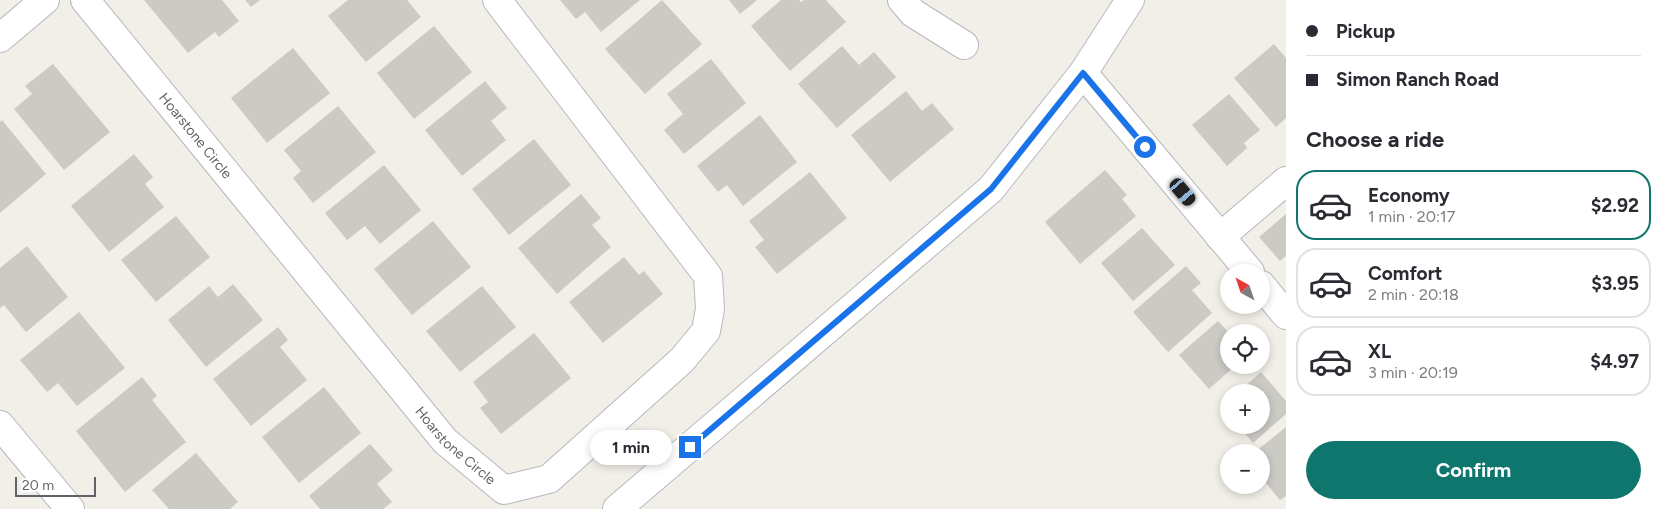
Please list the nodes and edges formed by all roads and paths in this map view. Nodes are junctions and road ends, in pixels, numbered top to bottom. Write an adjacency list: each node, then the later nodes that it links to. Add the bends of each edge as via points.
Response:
1 (46, 0): 6 (street)
2 (85, 0): 3 (street, Hoarstone Circle, via 444,441 504,490 549,479 556,473 682,360 706,331 710,310 708,276)
3 (497, 0)
4 (902, 0): 7 (street, via 913,13)
5 (1130, 0): 8 (street)
6 (0, 38)
7 (964, 45)
8 (1083, 73): 10 (street); 16 (street, via 991,189)
9 (1286, 181): 10 (street)
10 (1220, 237): 11 (street)
11 (1243, 264)
12 (1270, 296): 13 (street)
13 (1286, 315)
14 (0, 425): 15 (street)
15 (70, 509)
16 (618, 509)

